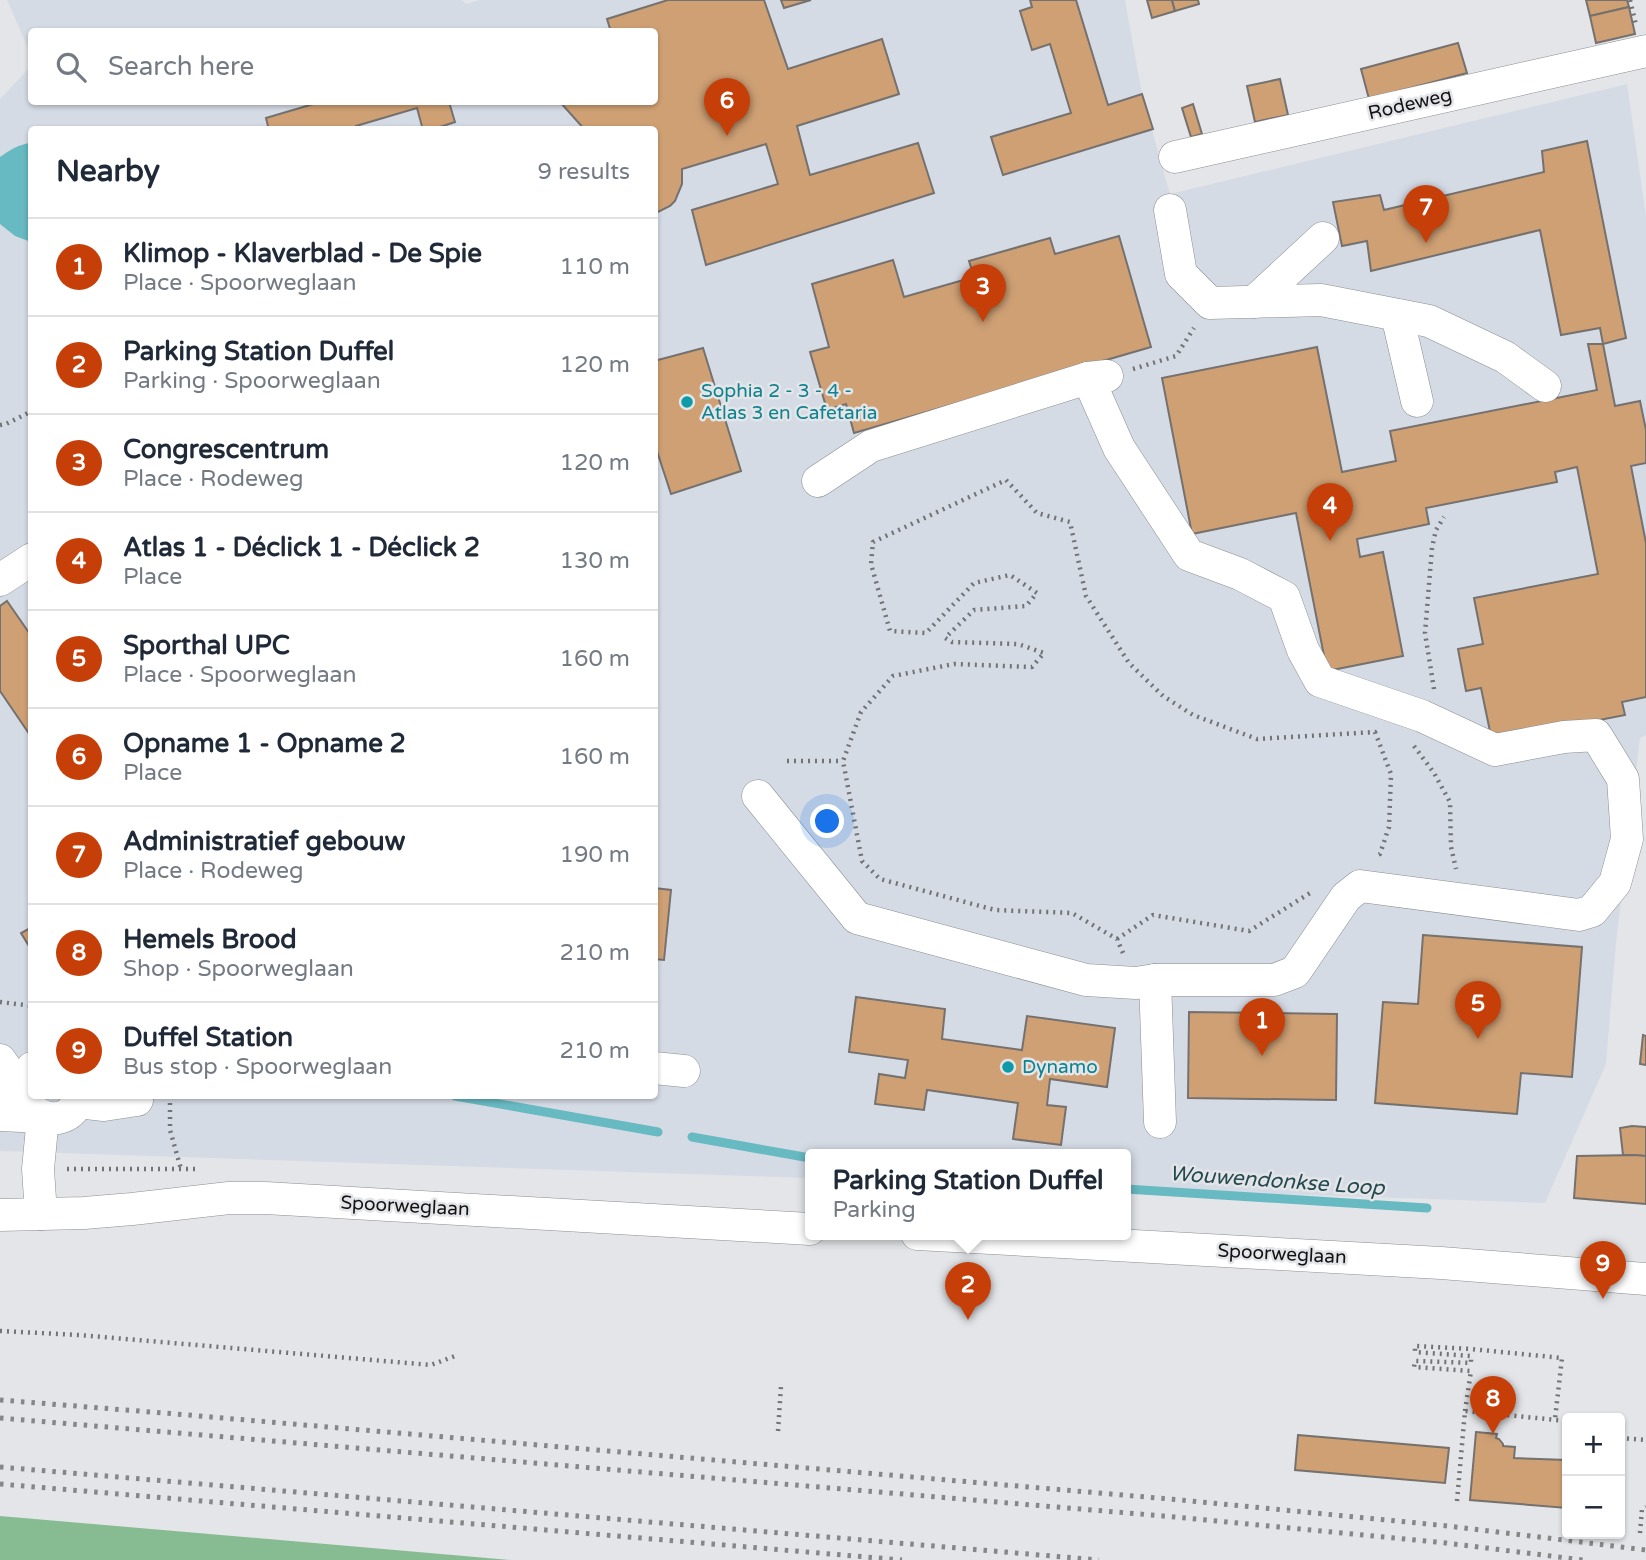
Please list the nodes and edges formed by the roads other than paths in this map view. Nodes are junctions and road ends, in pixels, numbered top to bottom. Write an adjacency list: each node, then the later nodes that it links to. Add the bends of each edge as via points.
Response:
1 (1646, 51): 2 (street, Rodeweg)
2 (1175, 157)
3 (1170, 210): 5 (street, via 1181,274 1210,303)
4 (1323, 238): 5 (street)
5 (1254, 302): 6 (street, via 1321,300)
6 (1397, 315): 7 (street, via 1429,321 1505,356); 8 (street)
7 (1545, 386)
8 (1417, 401)
9 (818, 481): 13 (street, via 871,446 1099,377 1119,448 1189,555 1284,597 1320,681 1422,716 1495,750 1596,735 1623,779 1627,839 1615,883 1592,911 1579,915 1360,886 1346,897 1295,972 1274,980)
10 (28, 562): 11 (street)
11 (0, 580)
12 (758, 796): 13 (street, via 857,918 1086,980 1136,984)
13 (1155, 980): 20 (street)
14 (0, 1060): 15 (street)
15 (18, 1085): 19 (street, via 31,1110)
16 (79, 1099): 17 (street, via 104,1105 137,1100); 19 (street, via 65,1115)
17 (134, 1099)
18 (0, 1115): 19 (street)
19 (43, 1117): 21 (street, via 38,1169)
20 (1160, 1122)
21 (41, 1214): 22 (street, Spoorweglaan); 23 (street, Spoorweglaan, via 265,1198)
22 (0, 1215)
23 (805, 1228)
24 (1025, 1240): 25 (street, Spoorweglaan)
25 (1646, 1279)

